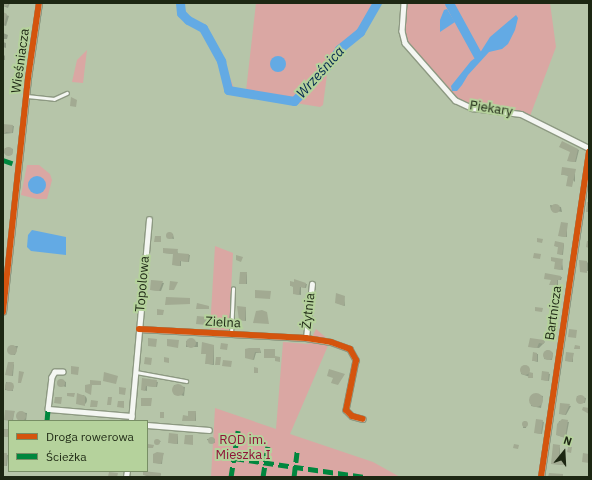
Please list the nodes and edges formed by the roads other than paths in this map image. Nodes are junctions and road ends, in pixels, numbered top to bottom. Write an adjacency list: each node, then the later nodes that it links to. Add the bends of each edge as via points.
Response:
1 (39, 3): 4 (street, Wieśniacza)
2 (404, 3): 5 (street, Piekary, via 402,31 405,43 455,100 480,110 521,114)
3 (67, 93): 4 (lane, via 54,99)
4 (27, 96): 10 (street, Wieśniacza)
5 (589, 148)
6 (589, 152): 21 (street, Bartnicza)
7 (149, 220): 11 (street, Topolowa)
8 (312, 284): 13 (street, Żytnia)
9 (233, 289): 12 (lane, Zielna)
10 (3, 312)
11 (139, 329): 12 (street, Zielna); 15 (street, Topolowa)
12 (231, 335): 13 (street, Zielna)
13 (306, 338): 18 (street, Zielna, via 331,342 352,350 356,360 346,410 352,416)
14 (63, 372): 17 (street, Topolowa, via 55,372 52,377 48,409)
15 (136, 372): 16 (lane); 17 (street, Topolowa)
16 (186, 381)
17 (132, 418)
18 (363, 419)
19 (148, 425): 20 (street)
20 (209, 430)
21 (541, 477)

